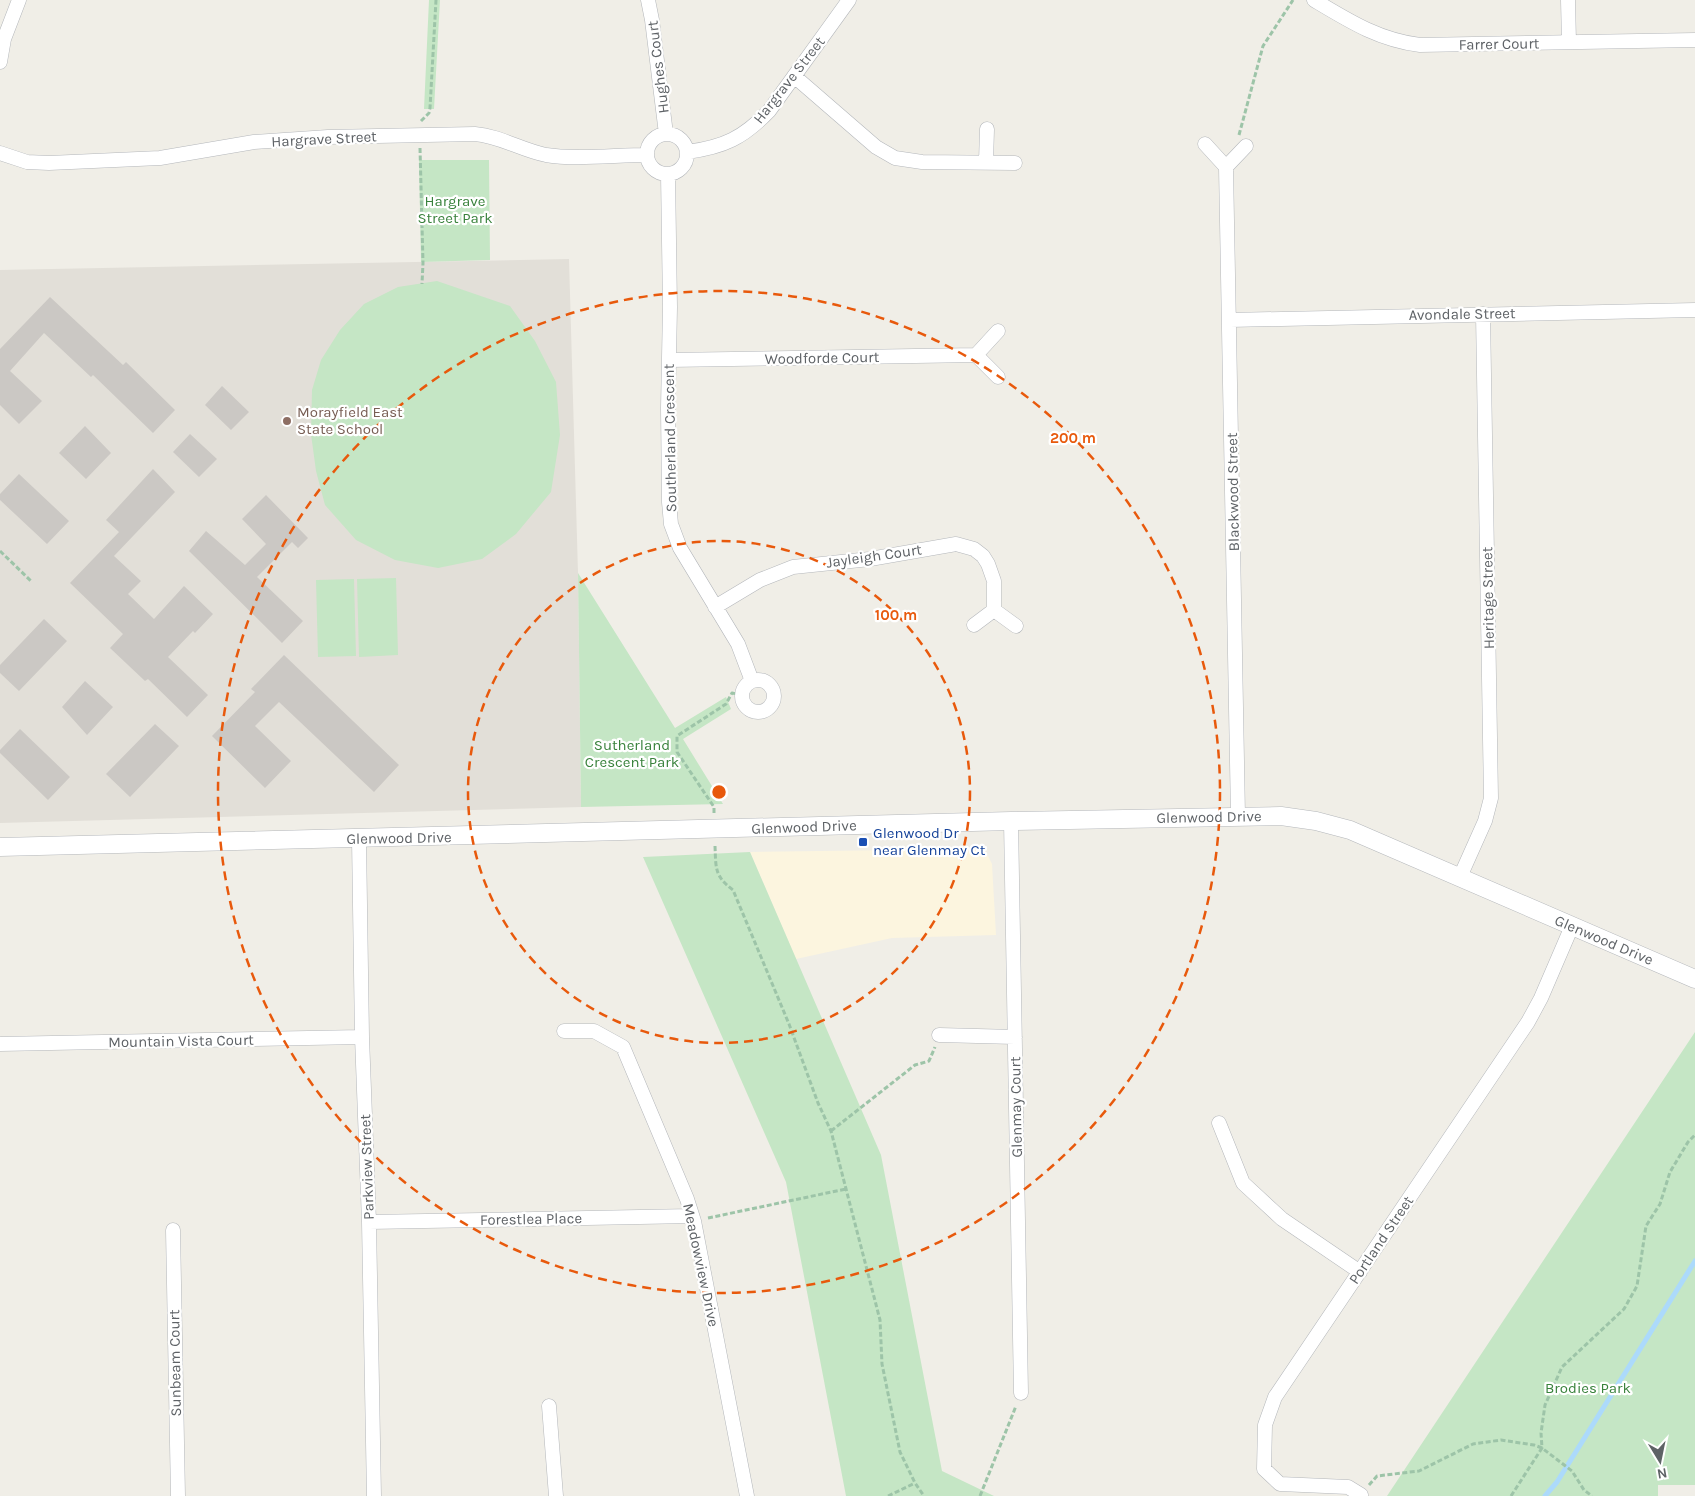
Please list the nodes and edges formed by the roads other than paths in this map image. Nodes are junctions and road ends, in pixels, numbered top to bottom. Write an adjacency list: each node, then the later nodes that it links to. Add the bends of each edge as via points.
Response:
1 (19, 0): 8 (street, via 4,39)
2 (648, 0): 11 (street, Hughes Court)
3 (849, 0): 9 (street, Hargrave Street)
4 (1314, 0): 7 (street, Farrer Court, via 1365,29 1402,43)
5 (1568, 0): 7 (street)
6 (1695, 40): 7 (street, Farrer Court)
7 (1569, 42)
8 (0, 62)
9 (794, 76): 14 (street, Hargrave Street, via 769,111 745,134 719,146); 17 (street, via 876,147 894,158 922,162)
10 (987, 129): 17 (street)
11 (666, 134): 14 (street, via 678,137); 16 (street, via 654,138)
12 (1205, 144): 19 (street)
13 (1246, 146): 19 (street)
14 (687, 152): 20 (street, via 687,159 680,170)
15 (0, 153): 16 (street, Hargrave Street, via 27,162 48,163 160,158 254,142 475,134 561,157)
16 (647, 155): 20 (street, via 651,166 662,174)
17 (986, 162): 18 (street)
18 (1015, 163)
19 (1226, 167): 23 (street, Blackwood Street)
20 (668, 174): 26 (street, Southerland Crescent)
21 (1695, 310): 22 (street, Avondale Street)
22 (1484, 314): 23 (street, Avondale Street); 37 (street, Heritage Street, via 1491,798 1485,821)
23 (1230, 320): 33 (street, Blackwood Street)
24 (998, 332): 25 (street)
25 (976, 355): 26 (street, Woodforde Court); 27 (street)
26 (669, 360): 28 (street, Southerland Crescent, via 669,502 672,524 680,548)
27 (998, 377)
28 (715, 607): 29 (street, Jayleigh Court, via 760,580 793,567 878,558 956,544 974,549 988,564 994,581); 32 (street, Southerland Crescent, via 738,644)
29 (994, 610): 30 (street); 31 (street)
30 (974, 625)
31 (1016, 626)
32 (752, 681): 32 (street, via 745,686 742,695 745,705 753,711 764,710 772,703 771,687 763,681)
33 (1238, 816): 34 (street, Glenwood Drive); 37 (street, Glenwood Drive, via 1297,818 1333,825)
34 (1011, 821): 35 (street, Glenwood Drive); 43 (street, Glenmay Court)
35 (360, 839): 36 (street, Glenwood Drive); 42 (street, Parkview Street)
36 (0, 847)
37 (1460, 877): 38 (street, Glenwood Drive)
38 (1572, 926): 39 (street, Glenwood Drive); 49 (street, Portland Street, via 1528,1022)
39 (1695, 979)
40 (564, 1031): 46 (street, Meadowview Drive, via 594,1031 623,1046)
41 (939, 1035): 43 (street)
42 (362, 1037): 44 (street, Mountain Vista Court); 47 (street, Parkview Street)
43 (1015, 1038): 50 (street, Glenmay Court)
44 (0, 1044)
45 (1219, 1123): 49 (street, via 1243,1183 1282,1219)
46 (693, 1218): 47 (street, Forestlea Place); 56 (street, Meadowview Drive)
47 (369, 1222): 54 (street, Parkview Street)
48 (173, 1230): 53 (street, Sunbeam Court)
49 (1360, 1272): 52 (street, Portland Street, via 1275,1397 1265,1425 1264,1469 1280,1484 1348,1487)
50 (1021, 1393)
51 (549, 1406): 55 (street)
52 (1361, 1495)
53 (178, 1496)
54 (374, 1496)
55 (556, 1496)
56 (747, 1496)

